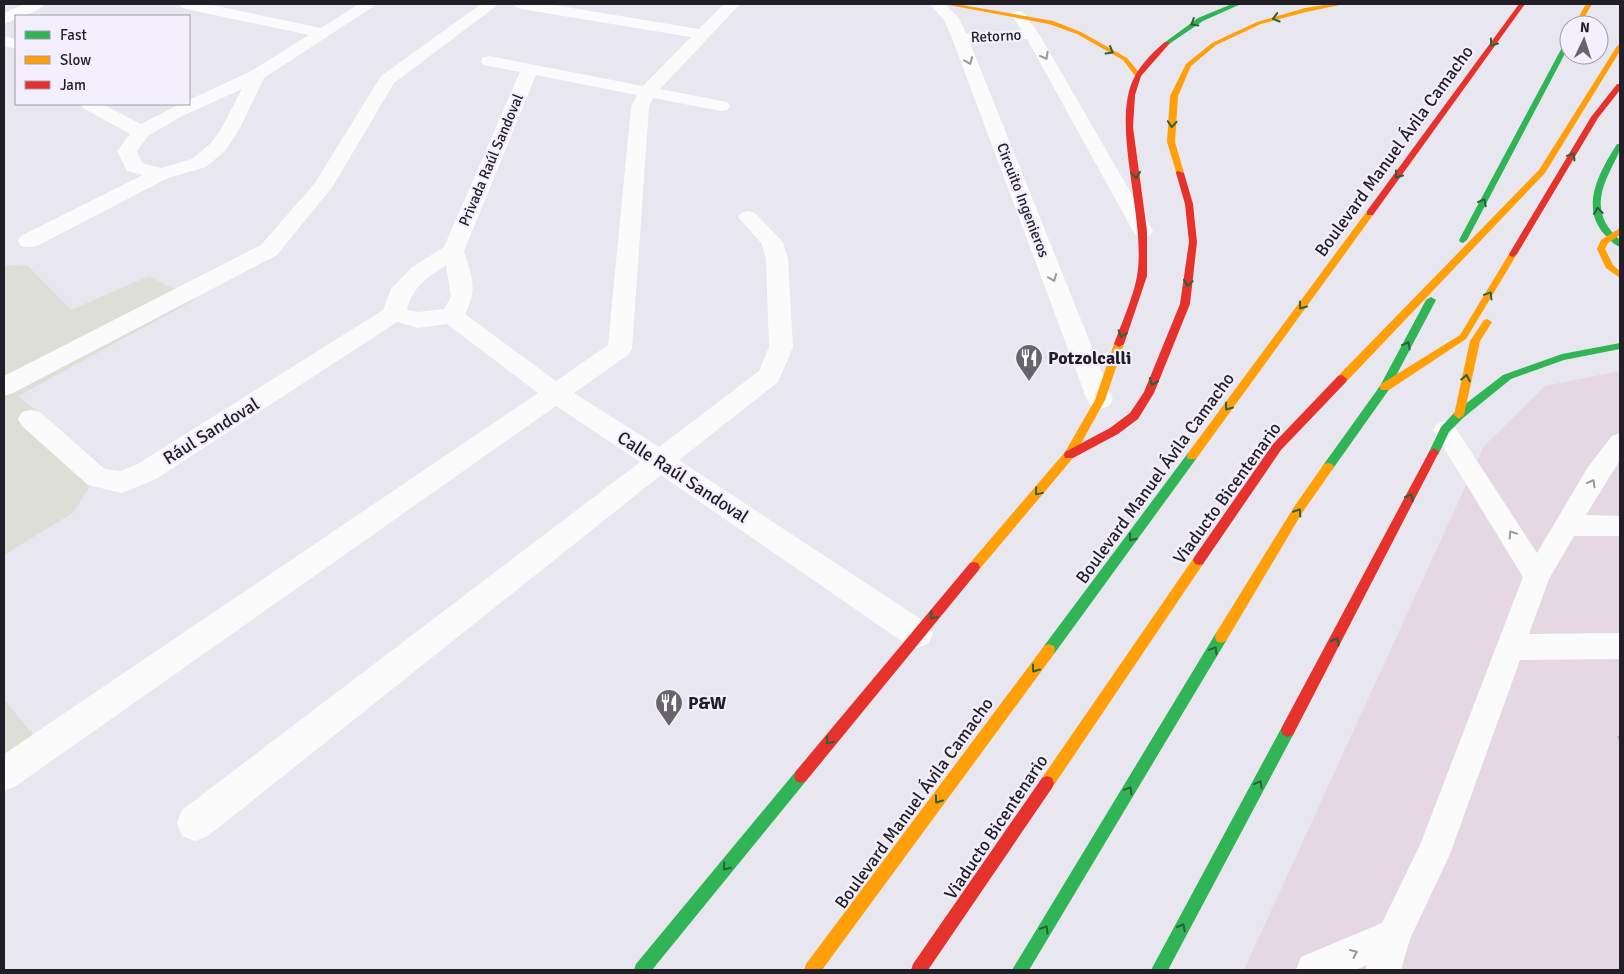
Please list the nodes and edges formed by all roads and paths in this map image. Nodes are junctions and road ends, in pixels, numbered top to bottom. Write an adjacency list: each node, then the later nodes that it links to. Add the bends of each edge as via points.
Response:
1 (37, 4): 17 (street)
2 (186, 4): 19 (street)
3 (369, 4): 19 (street)
4 (491, 4): 49 (street, via 387,80 323,186 269,250)
5 (521, 4): 13 (street)
6 (732, 4): 20 (street)
7 (937, 4): 22 (street, Circuito Ingenieros, via 951,18)
8 (947, 4): 16 (main road)
9 (1238, 4): 28 (main road, one-way to 28, via 1189,25 1158,52)
10 (1341, 4): 56 (main road, one-way to 56, via 1259,23 1214,44 1188,65 1174,96 1171,142 1189,204 1193,242 1185,304 1149,393 1134,416)
11 (1522, 4): 68 (main road, Boulevard Manuel Ávila Camacho, one-way to 68)
12 (1589, 4): 15 (main road)
13 (562, 7): 20 (street)
14 (1064, 12): 18 (main road)
15 (1583, 15)
16 (1018, 16): 18 (main road); 21 (lane)
17 (4, 19)
18 (1051, 22): 28 (main road, one-way to 28, via 1079,33 1125,59)
19 (324, 33): 27 (street)
20 (703, 34): 30 (street)
21 (1032, 34): 22 (lane, Retorno); 39 (lane, one-way to 39)
22 (960, 38): 52 (street, Circuito Ingenieros, one-way to 52)
23 (1620, 46): 69 (main road, Viaducto Bicentenario, via 1542,171 1277,447)
24 (1559, 59): 50 (main road, one-way to 24)
25 (489, 61): 26 (street, Privada Raúl Sandoval)
26 (530, 69): 30 (street, Privada Raúl Sandoval); 42 (street, Privada Raúl Sandoval)
27 (257, 76): 34 (street, via 174,113); 36 (street, via 218,147 199,163)
28 (1138, 76): 39 (main road, one-way to 39, via 1131,95 1130,127)
29 (1620, 86): 50 (main road, one-way to 29, via 1464,337 1595,117)
30 (647, 92): 33 (street, Privada Raúl Sandoval); 51 (street, via 640,107 620,349)
31 (1620, 101): 43 (main road, via 1605,120)
32 (91, 105): 34 (street)
33 (721, 106)
34 (142, 132): 36 (street, via 127,151 134,167)
35 (1620, 146): 41 (main road, one-way to 35, via 1598,219 1596,208 1606,171)
36 (161, 174): 40 (street)
37 (748, 218): 57 (street, via 772,242 777,259 782,347 769,376)
38 (1620, 231): 44 (main road, via 1604,242 1601,249 1609,266)
39 (1144, 232): 52 (main road, one-way to 52, via 1142,276)
40 (29, 241)
41 (1620, 244)
42 (453, 251): 46 (street, via 420,272 399,294); 47 (street, via 462,297)
43 (1515, 273)
44 (1620, 275)
45 (1495, 307): 54 (main road, one-way to 45, via 1475,341)
46 (394, 314): 47 (street, via 418,320); 53 (street, Rául Sandoval, via 146,472 122,482 98,478)
47 (452, 316): 51 (street, Calle Raúl Sandoval)
48 (1620, 346): 54 (main road, via 1562,356 1507,378)
49 (4, 387)
50 (1384, 388): 70 (main road, one-way to 50, via 1298,510)
51 (555, 393): 57 (street, Calle Raúl Sandoval); 64 (street)
52 (1100, 400): 56 (main road)
53 (31, 419)
54 (1452, 423): 60 (lane, one-way to 54); 71 (main road, one-way to 54)
55 (1620, 442): 58 (lane, one-way to 55)
56 (1070, 455): 61 (main road, one-way to 61)
57 (660, 462): 61 (street, Calle Raúl Sandoval); 65 (street)
58 (1567, 525): 59 (lane); 60 (lane)
59 (1620, 526)
60 (1537, 576): 63 (lane)
61 (917, 634): 67 (main road, one-way to 67)
62 (1620, 646): 63 (lane)
63 (1510, 647): 66 (lane, via 1433,854)
64 (4, 774)
65 (195, 823)
66 (1394, 935): 72 (lane, one-way to 66); 73 (lane)
67 (642, 970)
68 (812, 970)
69 (919, 970)
70 (1020, 970)
71 (1159, 970)
72 (1314, 970)
73 (1382, 970)

